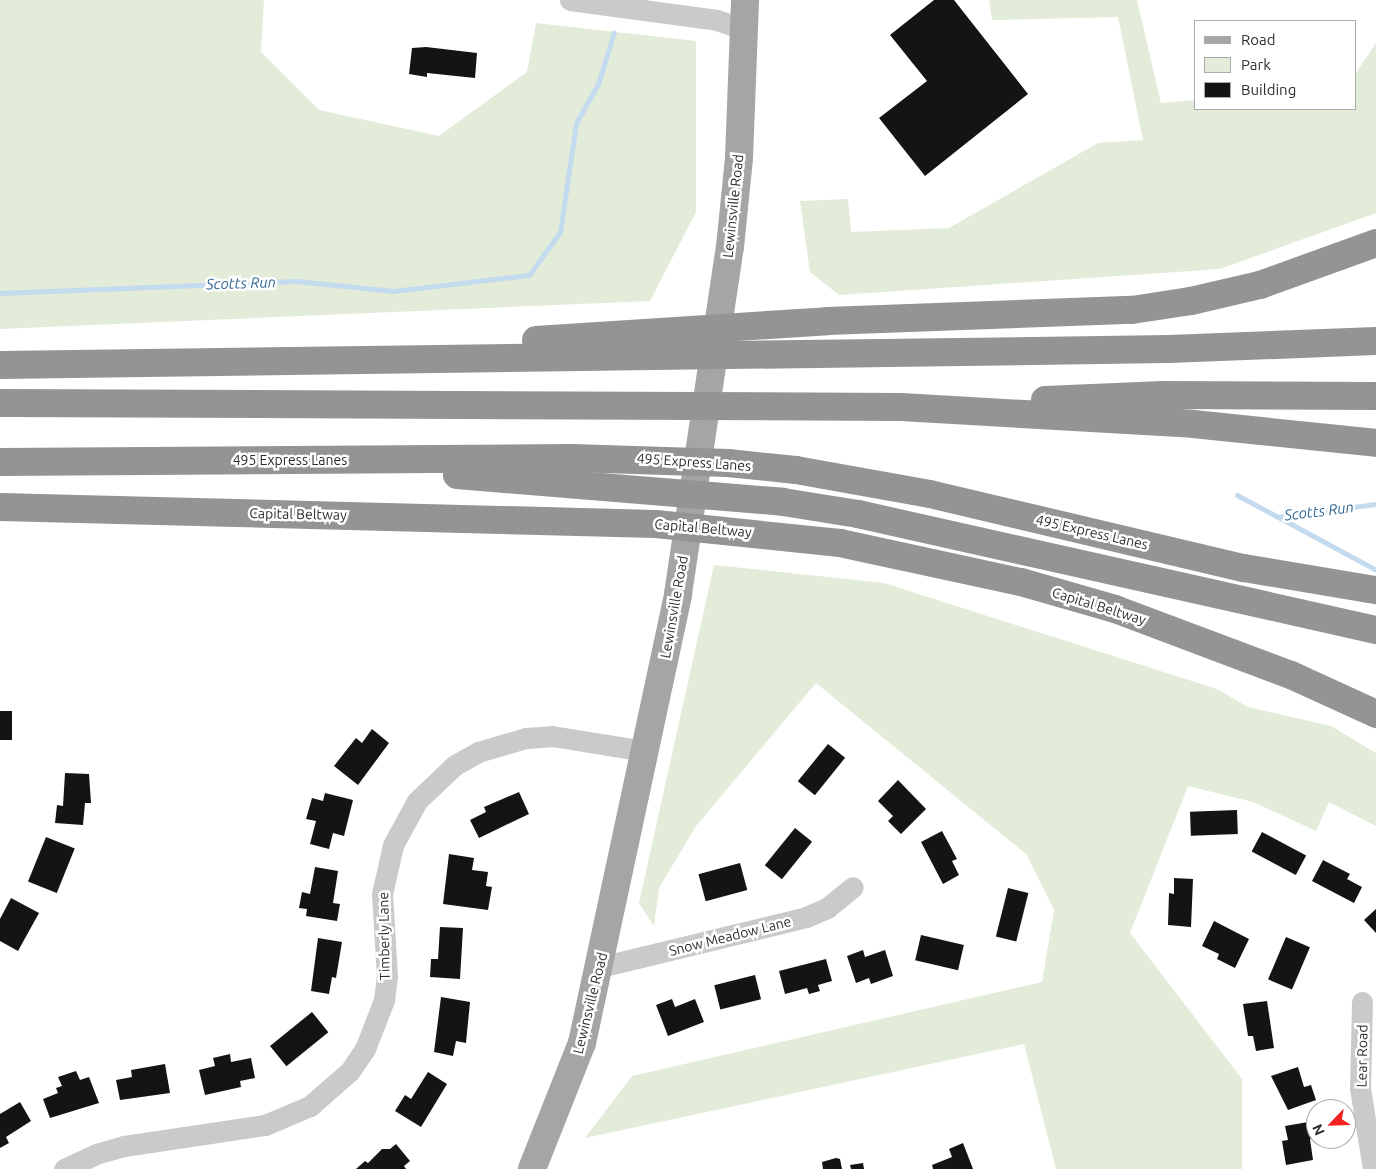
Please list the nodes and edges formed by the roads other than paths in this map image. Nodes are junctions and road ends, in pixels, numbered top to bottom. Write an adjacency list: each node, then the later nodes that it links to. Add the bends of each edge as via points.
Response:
1 (570, 0): 3 (street, via 717,20)
2 (745, 0): 3 (main road, Lewinsville Road)
3 (743, 29): 20 (main road, Lewinsville Road, via 739,158 730,247 678,594)
4 (1376, 243): 6 (highway, via 1260,285 1192,301 1132,310 746,325)
5 (1376, 341): 6 (highway, via 1169,349)
6 (267, 360): 7 (highway)
7 (0, 365)
8 (1376, 396): 10 (highway, via 1163,395)
9 (0, 403): 10 (highway)
10 (901, 407): 11 (highway, via 1193,424)
11 (1376, 443)
12 (278, 460): 13 (highway, 495 Express Lanes); 15 (highway, 495 Express Lanes, via 648,459 796,470 930,494 1244,568); 16 (highway, via 802,505 927,527)
13 (0, 462)
14 (0, 507): 17 (highway, Capital Beltway, via 646,523 840,543 1003,577 1115,609 1205,640)
15 (1376, 590)
16 (1376, 630)
17 (1348, 701): 18 (highway, Capital Beltway); 19 (highway)
18 (1376, 714)
19 (1376, 723)
20 (646, 751): 22 (main road, Lewinsville Road); 24 (street, Timberly Lane, via 552,736 526,738 478,752 454,766 417,801 392,845 382,894 384,1000 369,1041 350,1072 330,1091 288,1118 257,1127 124,1146 96,1154)
21 (853, 887): 22 (street, Snow Meadow Lane, via 827,908 806,917)
22 (600, 967): 25 (main road, Lewinsville Road, via 570,1080)
23 (1362, 1002): 26 (street, Lear Road, via 1360,1088)
24 (64, 1169)
25 (532, 1169)
26 (1373, 1169)

